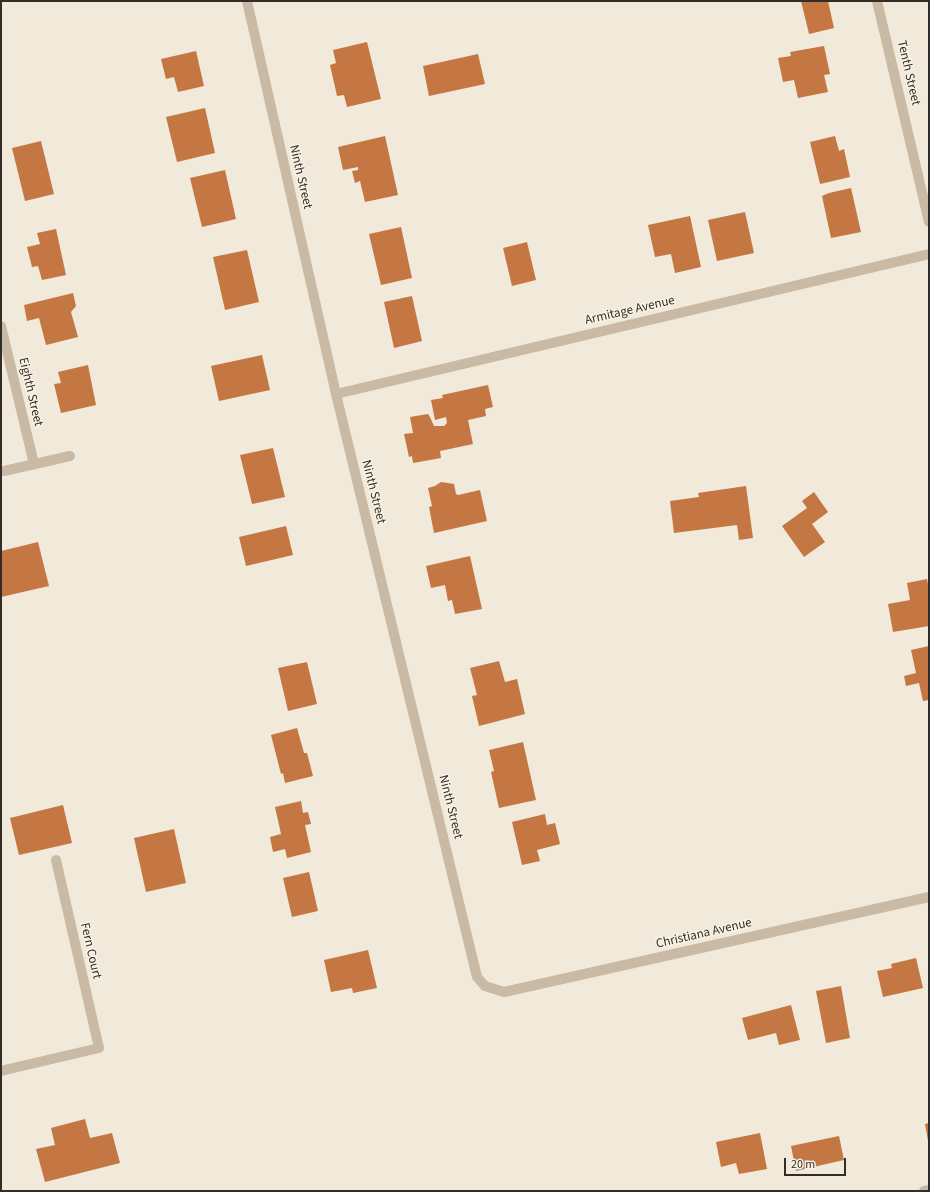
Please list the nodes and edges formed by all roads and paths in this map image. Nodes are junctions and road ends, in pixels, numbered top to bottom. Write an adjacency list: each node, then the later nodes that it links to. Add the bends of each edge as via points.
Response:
1 (247, 1): 6 (street, Ninth Street)
2 (877, 1): 3 (street, Tenth Street)
3 (929, 222)
4 (929, 254): 6 (street, Armitage Avenue)
5 (1, 326): 8 (street, Eighth Street)
6 (336, 394): 12 (street, Ninth Street, via 477,977)
7 (70, 456): 8 (street)
8 (34, 464): 9 (street)
9 (4, 471)
10 (56, 860): 13 (street, Fern Court, via 99,1048)
11 (929, 897): 12 (street, Christiana Avenue, via 504,992)
12 (484, 986)
13 (1, 1071)
14 (929, 1190): 15 (street)
15 (924, 1191)

